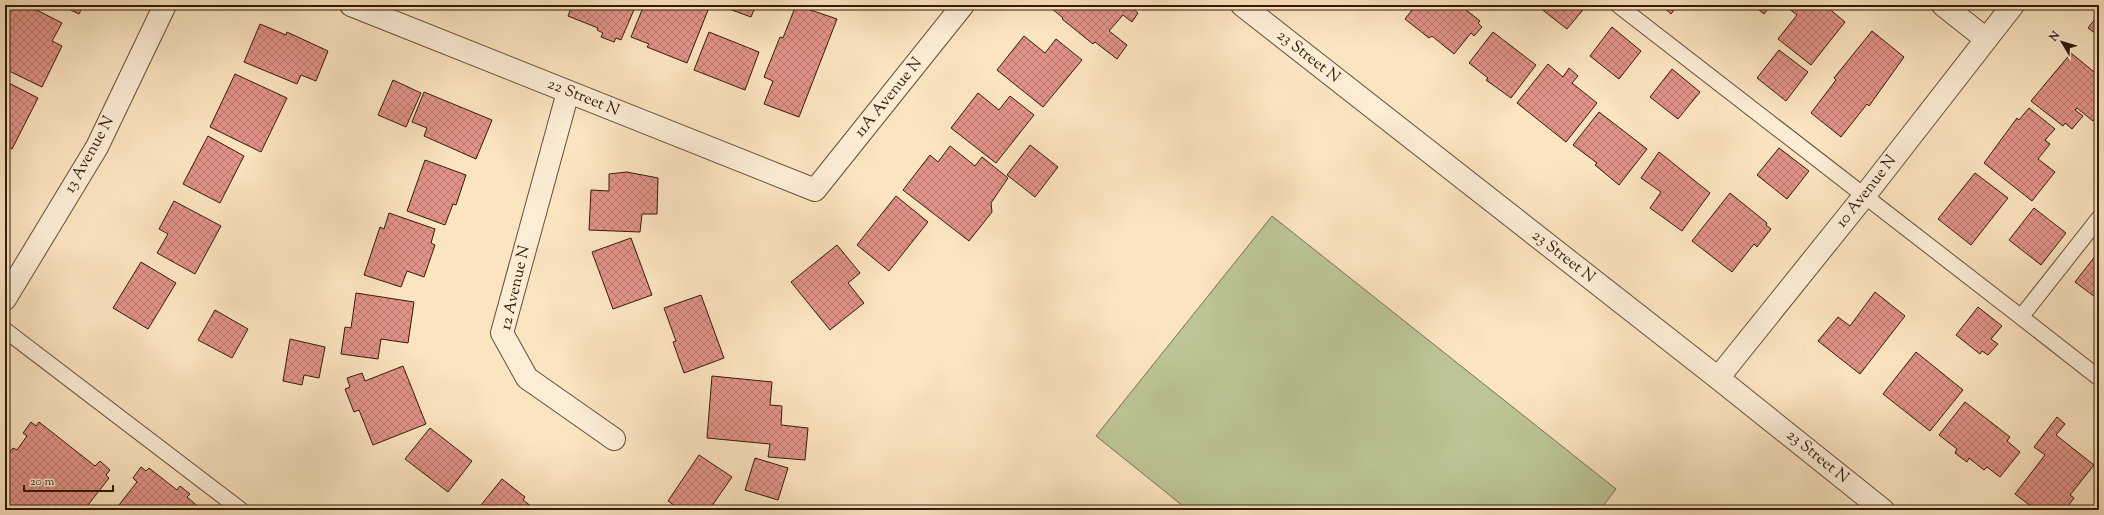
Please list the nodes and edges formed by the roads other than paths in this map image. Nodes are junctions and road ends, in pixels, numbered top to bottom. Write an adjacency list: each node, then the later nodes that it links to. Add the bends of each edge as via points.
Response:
1 (165, 5): 13 (street, 13 Avenue N, via 97,147)
2 (351, 5): 9 (street, 22 Street N)
3 (963, 5): 10 (street, 11A Avenue N)
4 (1242, 5): 16 (street, 23 Street N)
5 (1618, 5): 11 (lane)
6 (1943, 5): 8 (street)
7 (2013, 5): 8 (street, 10 Avenue N)
8 (1986, 39): 11 (street, 10 Avenue N)
9 (568, 92): 10 (street, 22 Street N); 18 (street, 12 Avenue N, via 502,333 527,378)
10 (815, 190)
11 (1865, 195): 14 (lane); 16 (street, 10 Avenue N)
12 (2099, 218): 14 (lane)
13 (5, 299)
14 (2021, 317): 17 (lane)
15 (5, 330): 19 (lane)
16 (1718, 378): 20 (street, 23 Street N)
17 (2099, 378)
18 (614, 439)
19 (241, 510)
20 (1883, 510)

